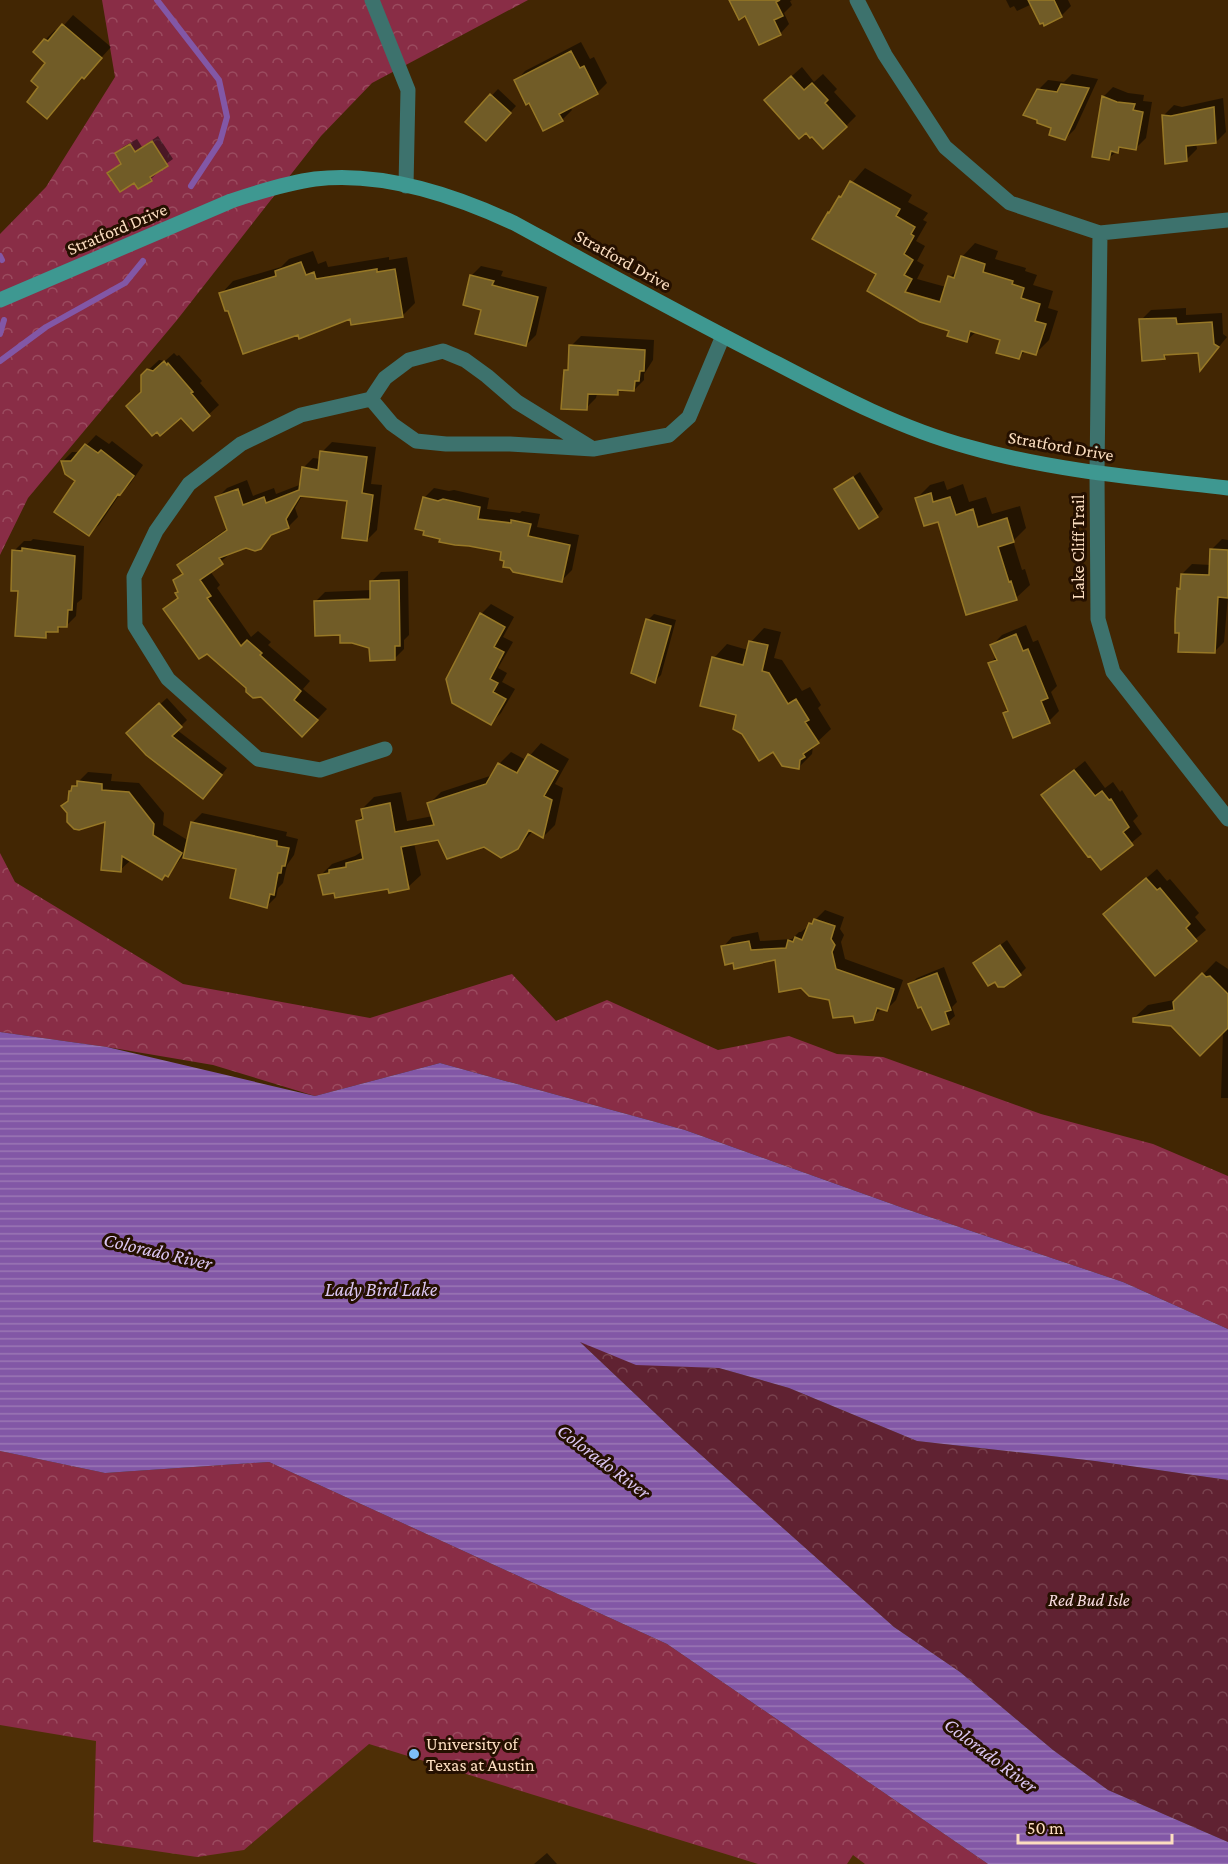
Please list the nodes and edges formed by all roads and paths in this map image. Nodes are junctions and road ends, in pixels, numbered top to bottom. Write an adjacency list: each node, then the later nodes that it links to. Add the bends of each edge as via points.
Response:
1 (372, 0): 3 (street, via 408,90)
2 (857, 0): 5 (street, via 885,55 945,147 1010,203)
3 (406, 186): 6 (street, Stratford Drive, via 360,179 316,179 269,188); 7 (street, Stratford Drive, via 452,197 514,223)
4 (1228, 220): 5 (street)
5 (1100, 233): 10 (street, Lake Cliff Trail)
6 (0, 300)
7 (723, 336): 9 (street, via 689,417 669,435); 10 (street, Stratford Drive, via 868,410 968,447)
8 (371, 399): 9 (street, via 392,424 416,441); 9 (street, via 385,378 409,360 443,351 465,360 518,402); 12 (street, via 301,415 241,444 189,484 156,531 134,577 135,626 168,679 258,759 320,770)
9 (593, 449)
10 (1097, 473): 11 (street, Stratford Drive); 13 (street, Lake Cliff Trail, via 1098,619 1113,672)
11 (1228, 488)
12 (385, 750)
13 (1228, 819)

